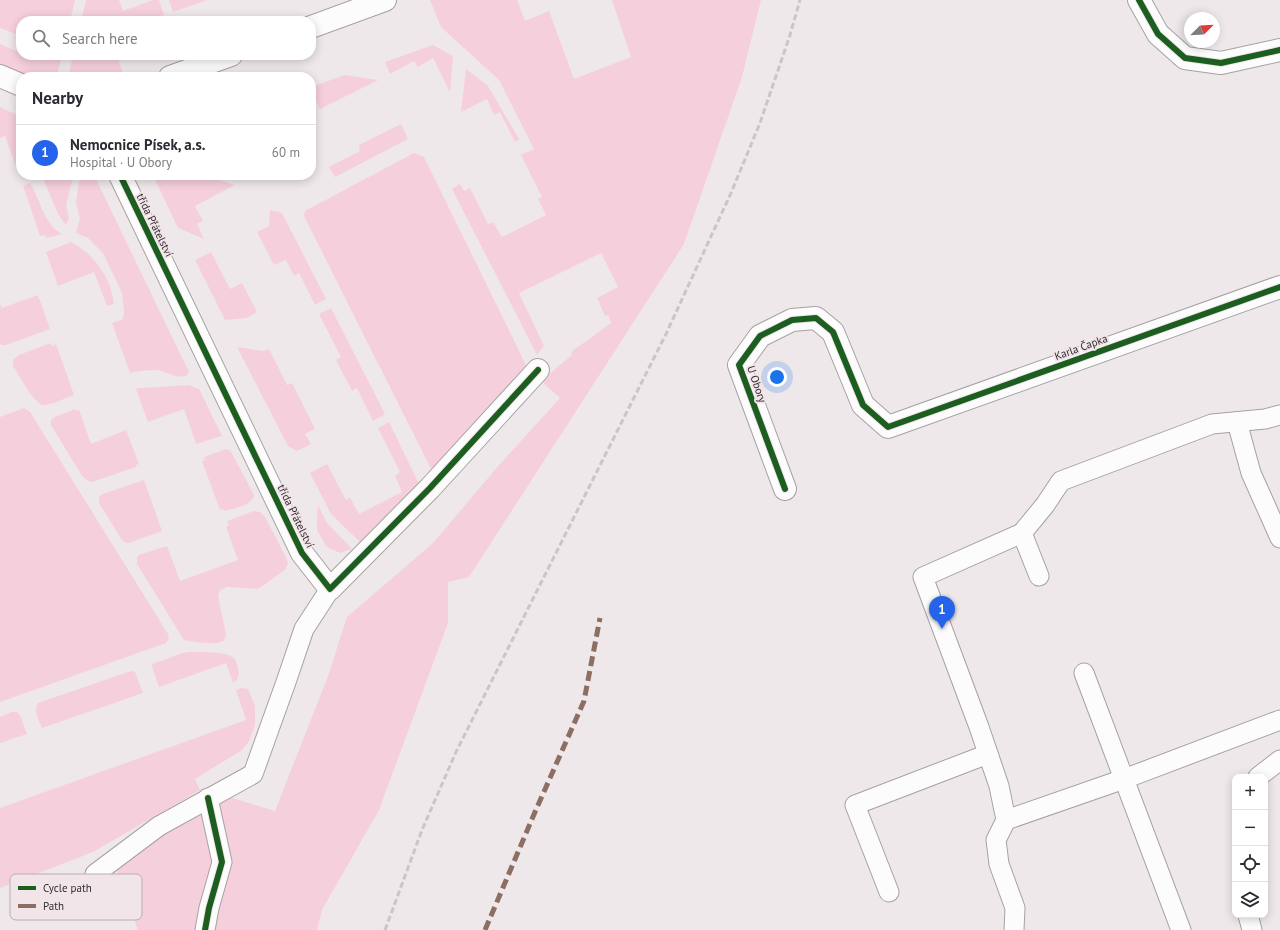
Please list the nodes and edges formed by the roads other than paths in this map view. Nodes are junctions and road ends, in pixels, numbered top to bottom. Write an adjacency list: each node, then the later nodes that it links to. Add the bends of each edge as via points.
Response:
1 (385, 0): 3 (street)
2 (1139, 0): 4 (street, via 1158,34 1184,58 1221,63)
3 (316, 25)
4 (1280, 50)
5 (217, 60): 6 (street)
6 (184, 72)
7 (0, 76): 8 (street)
8 (16, 83)
9 (122, 180): 19 (street, třída Přátelství, via 302,553)
10 (1280, 287): 14 (street, Karla Čapka)
11 (538, 370): 19 (street, via 430,488)
12 (1280, 415): 13 (lane)
13 (1237, 422): 16 (lane, via 1212,424 1061,482); 17 (lane, via 1251,473)
14 (888, 427): 15 (street, U Obory, via 863,405 833,332 816,318 792,320 760,336 739,364)
15 (785, 489)
16 (1022, 533): 18 (lane); 22 (lane, via 923,576)
17 (1280, 538)
18 (1039, 576)
19 (330, 589): 26 (lane, via 304,629 253,774)
20 (1084, 673): 25 (lane)
21 (1280, 720): 25 (lane)
22 (988, 754): 27 (lane, via 999,786); 29 (lane, via 855,805)
23 (1280, 760): 24 (lane)
24 (1262, 774)
25 (1124, 779): 27 (lane); 33 (lane)
26 (208, 798): 28 (lane, via 159,826); 31 (lane, via 222,862)
27 (1006, 820): 32 (lane, via 996,840 999,864 1015,908)
28 (95, 874)
29 (889, 892)
30 (1249, 918): 34 (lane)
31 (205, 930)
32 (1014, 930)
33 (1181, 930)
34 (1252, 930)

